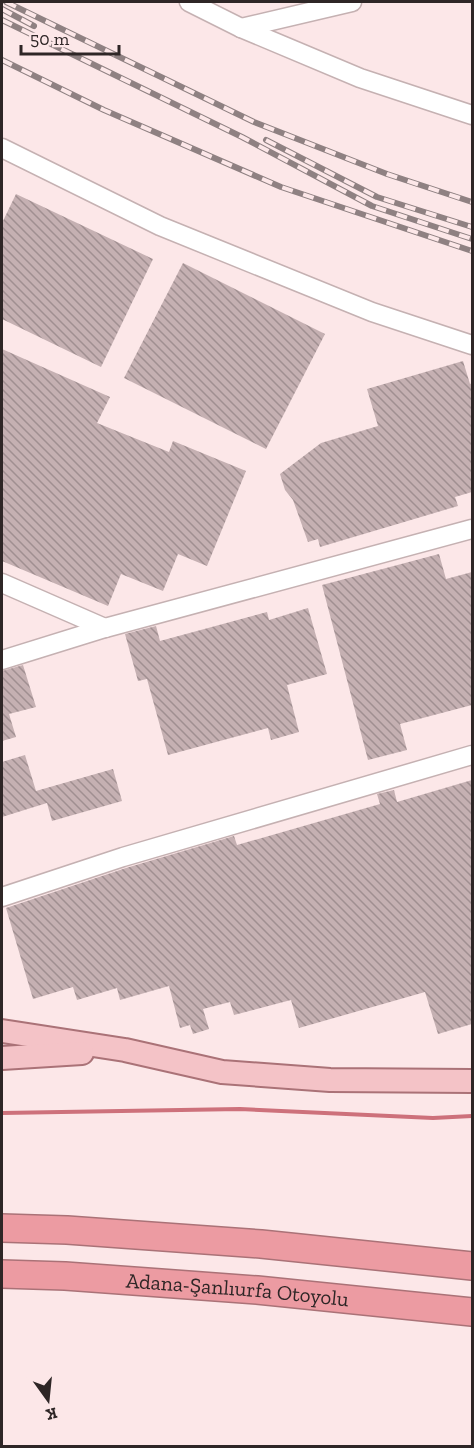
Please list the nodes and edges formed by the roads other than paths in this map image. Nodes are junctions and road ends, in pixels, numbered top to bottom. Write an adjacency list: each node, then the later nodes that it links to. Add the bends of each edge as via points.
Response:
1 (189, 2): 3 (street)
2 (352, 2): 3 (street)
3 (241, 28): 4 (street, via 360,78)
4 (472, 115)
5 (2, 148): 6 (street, via 160,226 372,312)
6 (472, 345)
7 (472, 529): 9 (street)
8 (2, 584): 9 (street)
9 (105, 628): 10 (street)
10 (2, 660)
11 (472, 755): 12 (street, via 123,857)
12 (2, 897)
13 (2, 1031): 14 (main road)
14 (125, 1050): 15 (main road); 16 (main road, via 222,1072 330,1080)
15 (2, 1058)
16 (472, 1081)
17 (2, 1228): 18 (highway, via 261,1244)
18 (472, 1266)
19 (2, 1274): 20 (highway, Adana-Şanlıurfa Otoyolu, via 257,1290)
20 (472, 1312)

